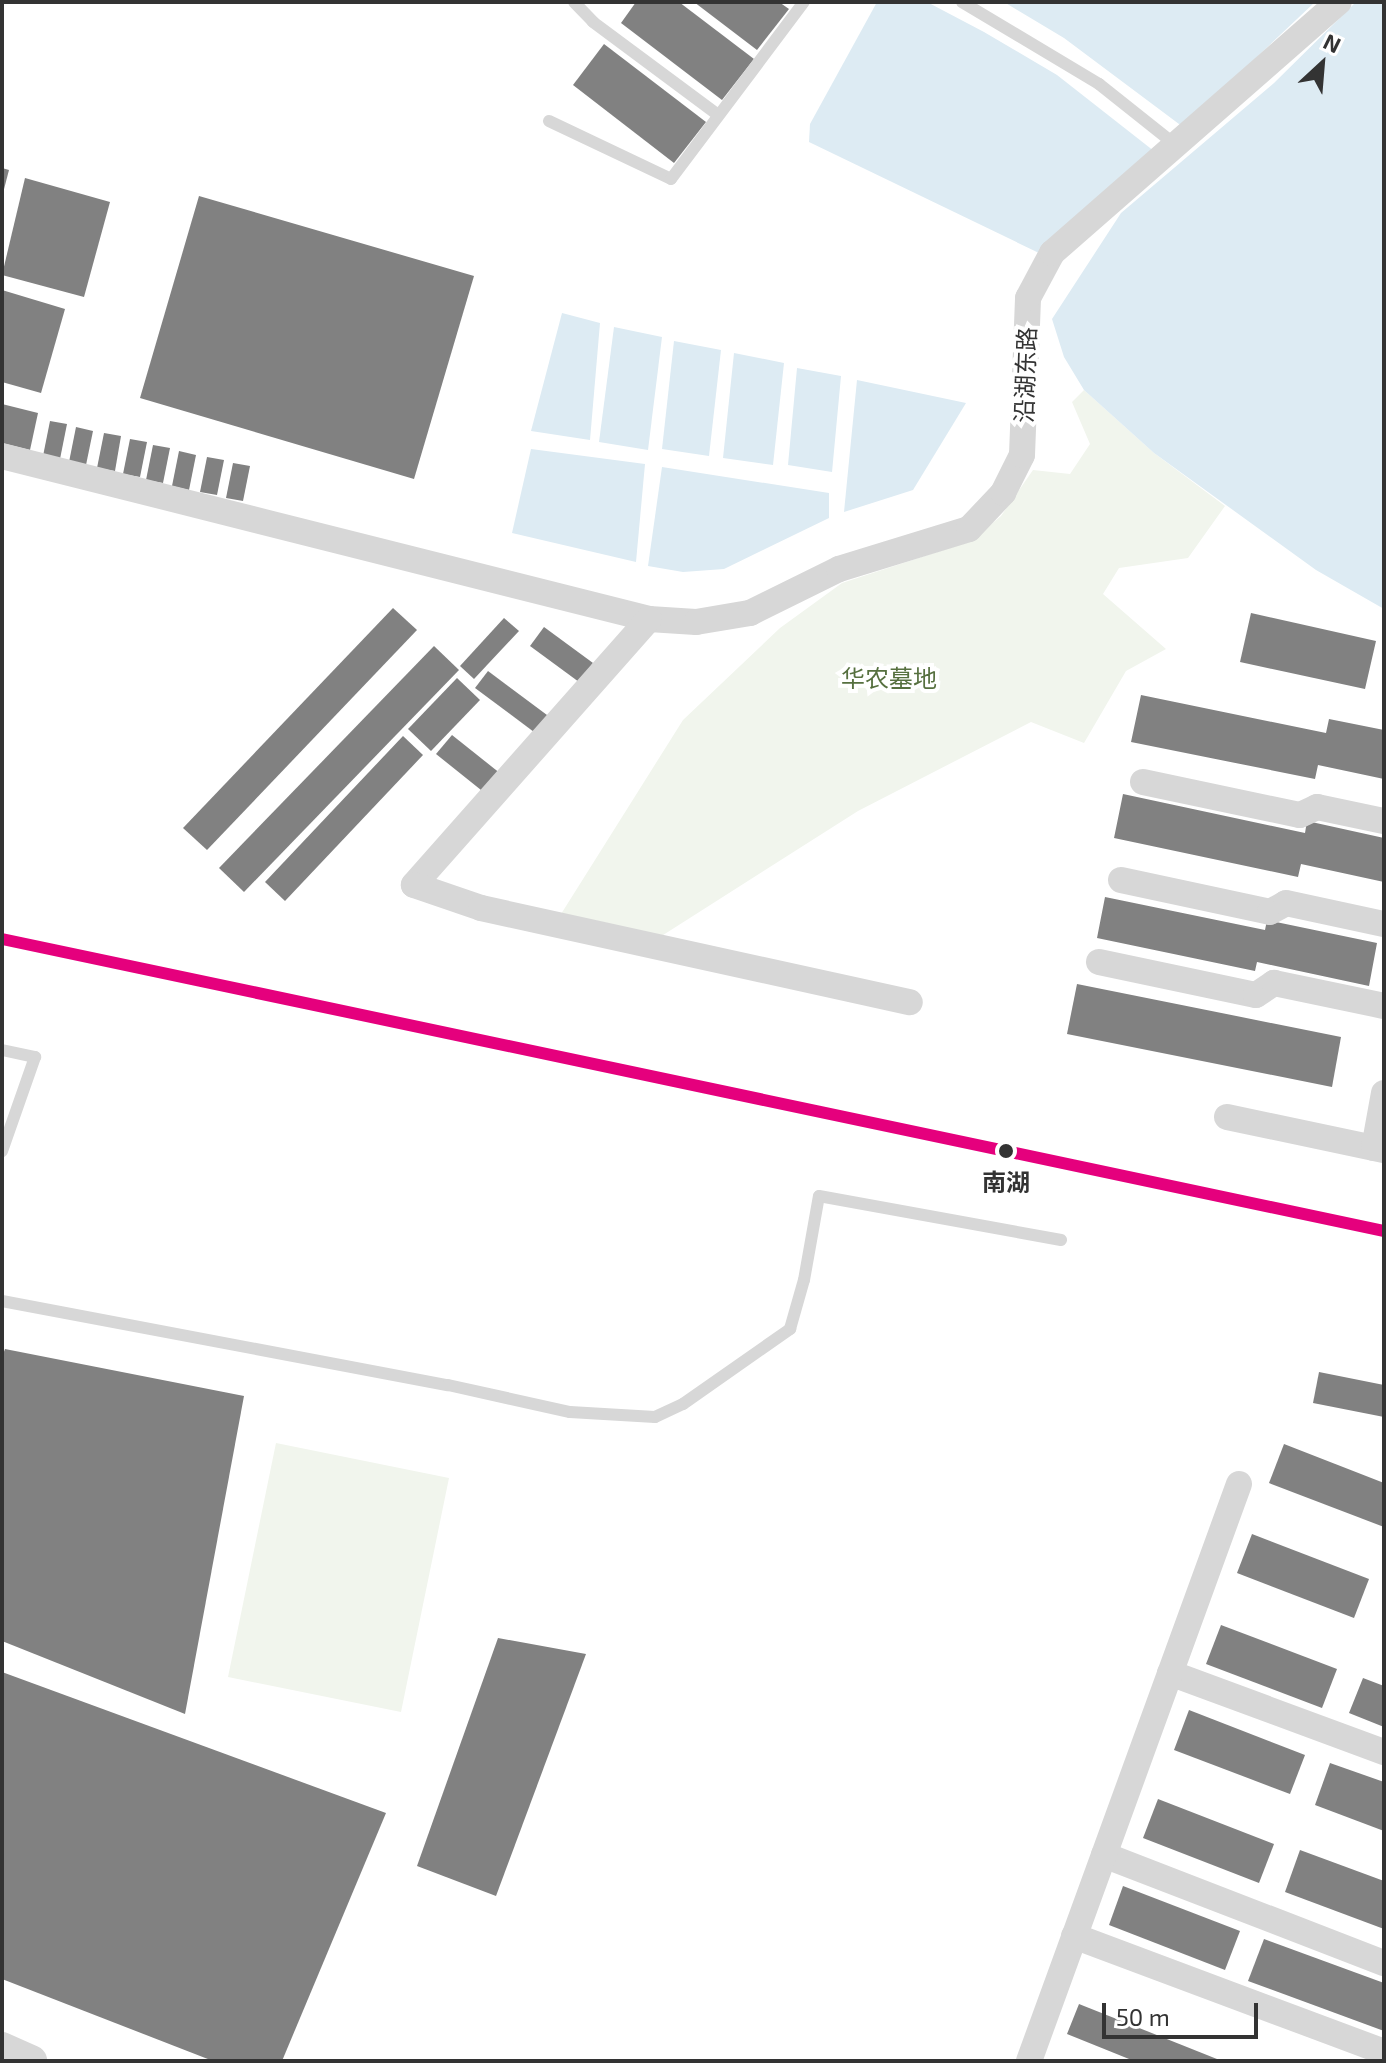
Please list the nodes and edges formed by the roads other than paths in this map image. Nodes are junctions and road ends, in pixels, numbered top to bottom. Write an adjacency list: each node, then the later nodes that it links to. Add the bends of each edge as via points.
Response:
1 (574, 2): 5 (lane, via 593,22)
2 (804, 2): 5 (lane)
3 (962, 2): 7 (lane, via 1099,84)
4 (1339, 2): 7 (street, 沿湖东路)
5 (717, 114): 6 (lane, via 671,179)
6 (549, 121)
7 (1177, 146): 9 (street, 沿湖东路, via 1052,253 1028,298 1022,455 1003,493 969,529 839,569 750,613 696,622)
8 (2, 456): 9 (street, 沿湖东路)
9 (649, 619): 15 (street, via 414,885 481,908)
10 (1143, 782): 11 (street, via 1300,815 1317,807)
11 (1384, 821)
12 (1121, 880): 13 (street, via 1270,912 1286,903)
13 (1384, 924)
14 (1099, 962): 16 (street, via 1256,995 1274,983)
15 (910, 1002)
16 (1384, 1006)
17 (2, 1050): 21 (lane, via 35,1057)
18 (1384, 1093): 20 (street)
19 (1227, 1117): 20 (street)
20 (1379, 1149)
21 (2, 1151)
22 (1061, 1240): 23 (lane, via 819,1196 790,1329 683,1404 655,1417 570,1412)
23 (2, 1301)
24 (1239, 1484): 25 (street)
25 (1170, 1673): 26 (street); 27 (street)
26 (1384, 1752)
27 (1104, 1855): 28 (street); 29 (street)
28 (1074, 1936): 31 (street); 33 (street)
29 (1384, 1963)
30 (2, 2048): 32 (street)
31 (1384, 2052)
32 (31, 2061)
33 (1029, 2061)

